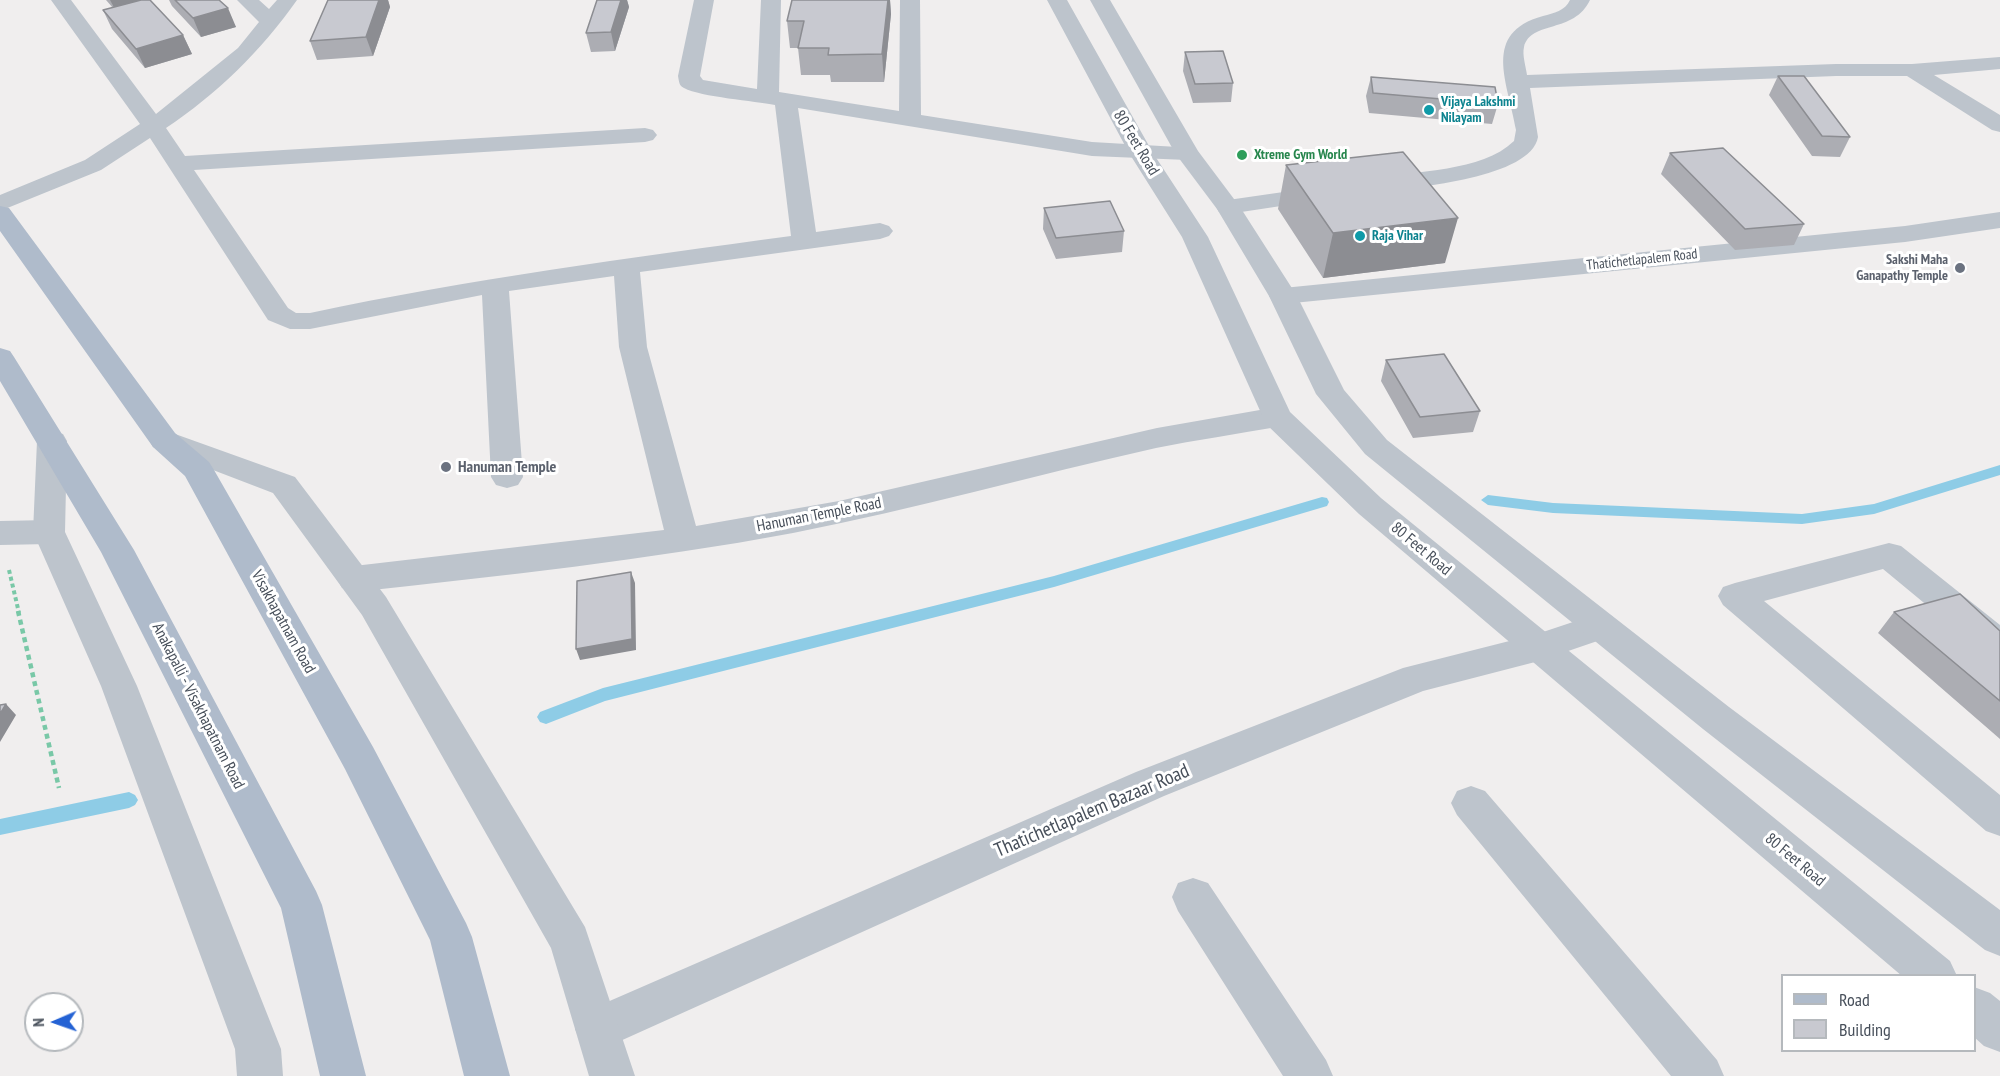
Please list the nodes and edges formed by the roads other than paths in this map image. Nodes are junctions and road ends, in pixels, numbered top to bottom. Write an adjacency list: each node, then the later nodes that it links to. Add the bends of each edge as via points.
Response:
1 (61, 0): 17 (street)
2 (247, 0): 10 (street)
3 (287, 0): 10 (street)
4 (705, 0): 14 (street, via 688,76 690,82)
5 (771, 0): 14 (street)
6 (910, 0): 15 (street)
7 (1057, 0): 19 (street, 80 Feet Road)
8 (1100, 0): 20 (street)
9 (1580, 0): 13 (street, via 1570,14 1528,26 1517,37 1512,50)
10 (270, 21): 17 (street, via 245,52)
11 (2000, 63): 12 (street)
12 (1912, 70): 13 (street); 16 (street)
13 (1520, 82): 24 (street, via 1527,130 1526,143 1516,152 1464,172)
14 (777, 98): 15 (street); 29 (street)
15 (910, 120): 19 (street)
16 (2000, 125)
17 (153, 126): 21 (street); 23 (street, via 93,165)
18 (645, 135): 21 (street)
19 (1141, 153): 20 (street); 22 (street, 80 Feet Road)
20 (1187, 153): 24 (street)
21 (178, 164): 31 (street, via 278,314 290,321 310,321)
22 (1164, 190): 24 (street); 28 (street, 80 Feet Road)
23 (0, 204)
24 (1227, 207): 28 (street); 32 (street)
25 (0, 213): 35 (main road, Visakhapatnam Road)
26 (2000, 220): 32 (street, Thatichetlapalem Road, via 1905,234)
27 (880, 231): 29 (street)
28 (1195, 237): 34 (street, 80 Feet Road)
29 (804, 240): 30 (street)
30 (627, 268): 31 (street); 39 (street, via 633,347)
31 (495, 285): 37 (street)
32 (1283, 296): 42 (street, via 1331,394 1376,447)
33 (0, 357): 36 (main road, Anakapalli - Visakhapatnam Road)
34 (1277, 417): 39 (street, Hanuman Temple Road, via 1158,438 976,483 806,518); 44 (street, 80 Feet Road, via 1370,506)
35 (164, 440): 41 (street, via 284,485); 55 (main road, Visakhapatnam Road, via 198,470 359,758 440,916 451,938)
36 (52, 441): 38 (street); 54 (main road, Anakapalli - Visakhapatnam Road, via 117,550 301,905)
37 (507, 477)
38 (49, 532): 40 (street); 53 (street, via 119,686 258,1049)
39 (683, 539): 41 (street, Hanuman Temple Road)
40 (4, 548)
41 (354, 579): 51 (street, via 374,606 570,941)
42 (1600, 626): 44 (street, Thatichetlapalem Bazaar Road); 48 (street)
43 (2000, 645): 46 (street, via 1889,555 1735,596)
44 (1539, 647): 49 (street, 80 Feet Road); 51 (street, Thatichetlapalem Bazaar Road, via 1416,678 1161,780)
45 (1471, 803): 58 (street)
46 (2000, 819)
47 (1193, 897): 57 (street)
48 (2000, 936)
49 (1934, 974)
50 (1976, 1010): 52 (street)
51 (598, 1029): 56 (street)
52 (2000, 1030)
53 (260, 1076)
54 (343, 1076)
55 (487, 1076)
56 (612, 1076)
57 (1310, 1076)
58 (1701, 1076)

